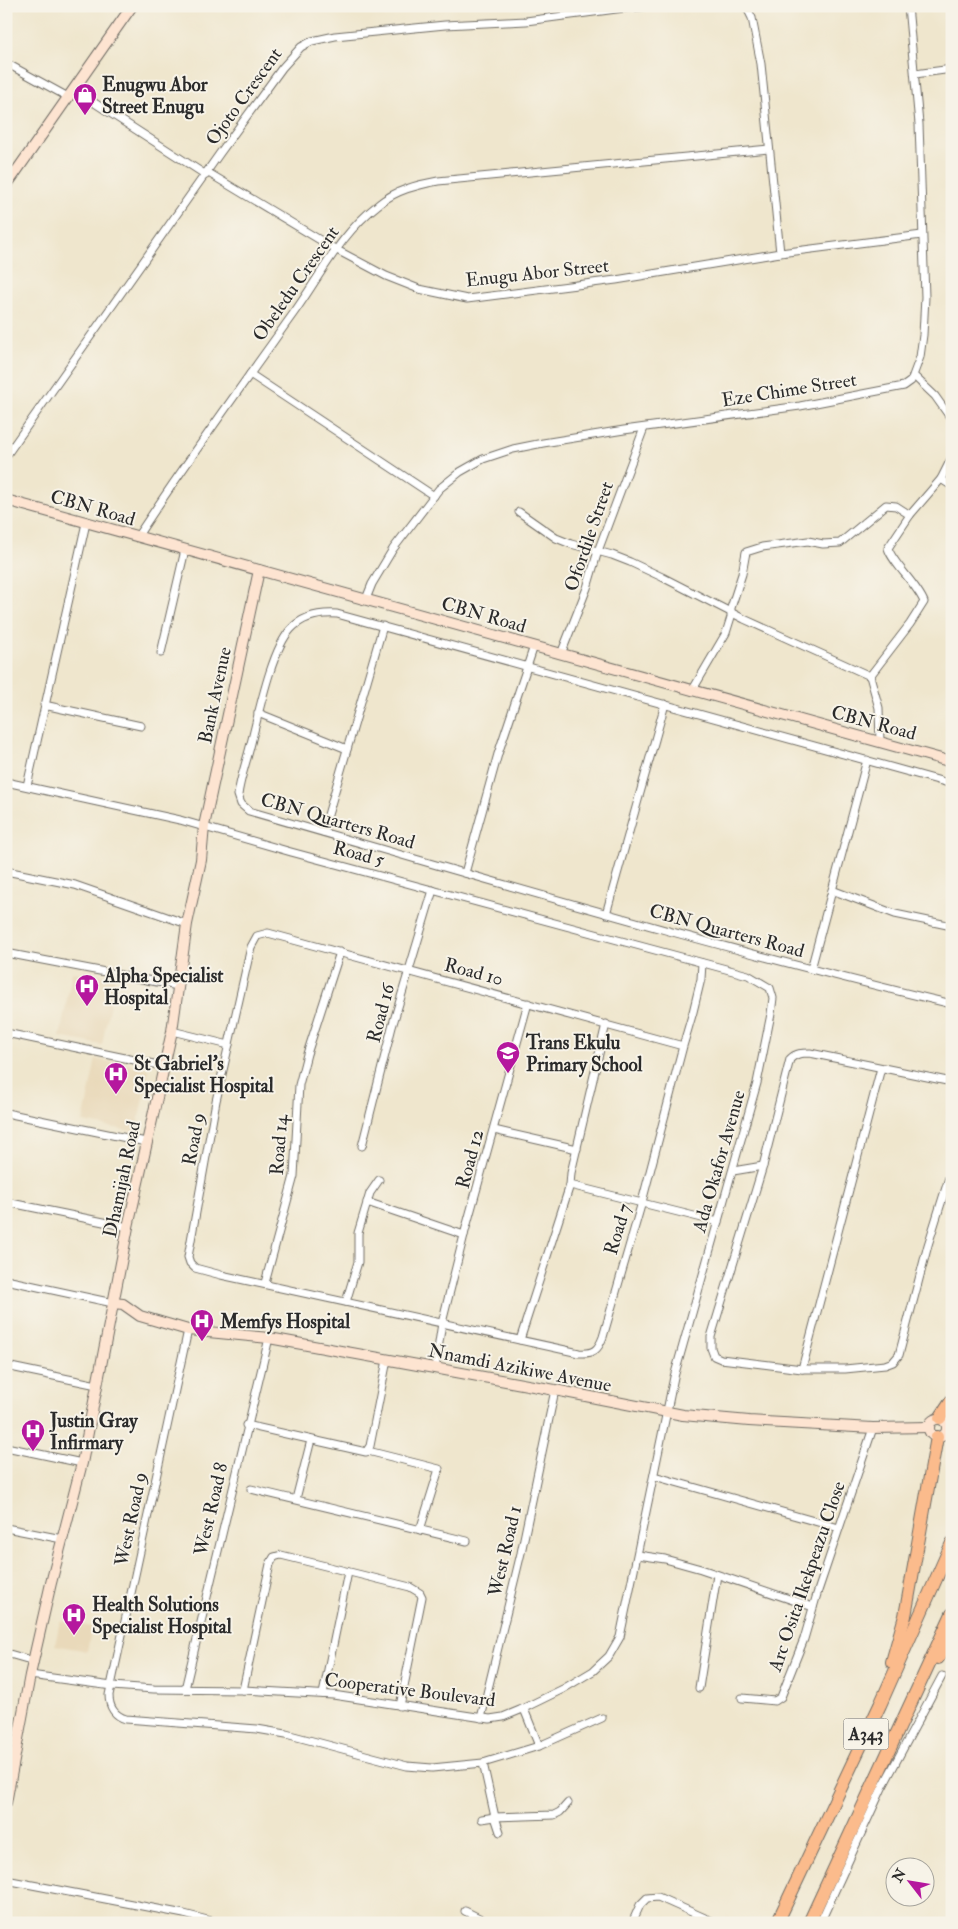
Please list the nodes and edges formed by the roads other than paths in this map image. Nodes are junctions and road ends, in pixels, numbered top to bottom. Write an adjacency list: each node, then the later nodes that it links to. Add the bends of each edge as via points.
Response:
1 (132, 6): 8 (main road)
2 (653, 6): 10 (street, Ojoto Crescent, via 312,40 296,51 282,68)
3 (746, 6): 9 (street, via 752,18 761,64)
4 (908, 6): 7 (street)
5 (6, 64): 8 (street, Enugu Abor Street)
6 (952, 69): 7 (street)
7 (915, 74): 12 (street)
8 (70, 93): 10 (street, Enugu Abor Street); 11 (main road)
9 (769, 149): 13 (street, Obeledu Crescent, via 421,184 395,193 378,204); 14 (street)
10 (206, 174): 13 (street, Enugu Abor Street); 21 (street, Ojoto Crescent)
11 (6, 186)
12 (922, 235): 14 (street, Enugu Abor Street); 16 (street, via 924,319 922,349)
13 (335, 250): 14 (street, Enugu Abor Street, via 406,285 470,300); 15 (street, Obeledu Crescent)
14 (780, 253)
15 (250, 374): 25 (street); 30 (street, Obeledu Crescent)
16 (914, 376): 17 (street); 18 (street)
17 (909, 383): 18 (street); 20 (street, Eze Chime Street, via 836,400)
18 (922, 384): 19 (street)
19 (952, 420)
20 (644, 428): 25 (street, Eze Chime Street, via 543,443 495,455 460,472); 32 (street, Ofordile Street)
21 (6, 456)
22 (952, 457): 23 (street)
23 (941, 479): 24 (street); 28 (street)
24 (952, 486)
25 (434, 496): 34 (street, Eze Chime Street, via 393,549)
26 (6, 500): 29 (main road, CBN Road)
27 (519, 512): 32 (street, via 556,538)
28 (910, 515): 35 (street, via 896,506 886,505 840,543 808,542 748,550); 41 (street, via 888,548 924,602)
29 (86, 522): 30 (main road, CBN Road); 44 (street)
30 (137, 537): 31 (main road, CBN Road)
31 (185, 550): 33 (main road, CBN Road); 38 (street)
32 (598, 551): 35 (street, via 650,571); 39 (street, Ofordile Street)
33 (259, 570): 34 (main road, CBN Road); 54 (main road, Bank Avenue)
34 (366, 599): 37 (main road, CBN Road)
35 (732, 613): 41 (street); 42 (street, via 723,640)
36 (383, 626): 40 (street, CBN Quarters Road); 45 (street, CBN Quarters Road, via 337,614 322,614 305,619 292,628 275,657); 48 (street)
37 (534, 646): 39 (main road, CBN Road); 40 (street)
38 (161, 653)
39 (561, 654): 42 (main road, CBN Road)
40 (527, 667): 43 (street, CBN Quarters Road); 57 (street, via 498,754)
41 (870, 676): 47 (street, via 879,708)
42 (692, 691): 47 (main road, CBN Road)
43 (665, 704): 49 (street, CBN Quarters Road); 60 (street)
44 (44, 705): 46 (street); 53 (street)
45 (258, 713): 48 (street); 55 (street, CBN Quarters Road, via 239,789 241,804 249,811)
46 (140, 726)
47 (880, 742): 50 (main road, CBN Road)
48 (348, 748): 55 (street)
49 (867, 760): 52 (street, CBN Quarters Road); 59 (street)
50 (951, 761)
51 (6, 782): 53 (street, Road 5)
52 (952, 784)
53 (27, 786): 54 (street, Road 5)
54 (204, 826): 58 (street, Road 5); 61 (main road, Dhamijah Road)
55 (323, 832): 57 (street, CBN Quarters Road)
56 (6, 871): 61 (street, via 75,885)
57 (465, 874): 60 (street, CBN Quarters Road)
58 (433, 890): 66 (street, Road 5); 68 (street, Road 16)
59 (832, 890): 62 (street, via 895,914); 67 (street)
60 (606, 914): 67 (street, CBN Quarters Road)
61 (187, 924): 69 (main road, Dhamijah Road)
62 (952, 926)
63 (257, 936): 65 (street, Road 10, via 268,933); 75 (street, Road 9, via 251,947)
64 (6, 952): 69 (street)
65 (340, 952): 68 (street, Road 10); 98 (street, Road 14, via 299,1085 294,1176)
66 (702, 963): 76 (street, Road 7, via 701,979); 87 (street, Ada Okafor Avenue, via 748,975 770,988 773,998 757,1083)
67 (811, 969): 71 (street, CBN Quarters Road)
68 (408, 970): 70 (street, Road 10); 83 (street, Road 16)
69 (178, 986): 73 (main road, Dhamijah Road)
70 (528, 1003): 72 (street, Road 10); 81 (street, Road 12)
71 (952, 1004)
72 (606, 1024): 76 (street, Road 10); 84 (street)
73 (172, 1031): 75 (street); 77 (main road, Dhamijah Road)
74 (6, 1033): 77 (street)
75 (229, 1045): 96 (street, Road 9, via 202,1176 188,1257)
76 (683, 1046): 92 (street, Road 7)
77 (163, 1066): 82 (main road, Dhamijah Road)
78 (881, 1068): 79 (street); 85 (street, via 810,1054 794,1055 788,1064); 108 (street)
79 (952, 1082)
80 (6, 1114): 82 (street)
81 (494, 1130): 84 (street); 95 (street, Road 12)
82 (146, 1142): 94 (main road, Dhamijah Road)
83 (362, 1146)
84 (577, 1149): 89 (street)
85 (763, 1166): 87 (street); 108 (street, via 711,1348 714,1356 722,1359)
86 (952, 1168): 108 (street, via 899,1355 893,1362 868,1368)
87 (733, 1171): 93 (street, Ada Okafor Avenue)
88 (379, 1180): 91 (street)
89 (570, 1185): 92 (street); 104 (street)
90 (6, 1202): 94 (street)
91 (367, 1202): 95 (street); 99 (street, via 358,1233 358,1262)
92 (642, 1202): 93 (street); 104 (street, Road 7, via 599,1348 589,1354 579,1353)
93 (718, 1222): 112 (street, Ada Okafor Avenue)
94 (128, 1227): 100 (main road, Dhamijah Road)
95 (464, 1235): 101 (street, Road 12)
96 (190, 1263): 98 (street, Road 7, via 195,1268)
97 (6, 1280): 100 (street)
98 (265, 1283): 99 (street, Road 7)
99 (346, 1302): 101 (street, Road 7)
100 (113, 1303): 102 (main road, Nnamdi Azikiwe Avenue, via 123,1304 140,1316); 109 (main road, Dhamijah Road)
101 (442, 1323): 104 (street, Road 7); 107 (street, Road 12)
102 (188, 1330): 103 (main road, Nnamdi Azikiwe Avenue); 141 (street, West Road 9)
103 (268, 1338): 105 (main road, Nnamdi Azikiwe Avenue); 114 (street, West Road 8)
104 (520, 1340)
105 (387, 1360): 107 (main road, Nnamdi Azikiwe Avenue); 119 (street)
106 (6, 1366): 109 (street)
107 (435, 1369): 110 (main road, Nnamdi Azikiwe Avenue)
108 (802, 1370)
109 (97, 1385): 120 (main road, Dhamijah Road)
110 (555, 1390): 112 (main road, Nnamdi Azikiwe Avenue); 150 (street, West Road 1, via 521,1553)
111 (952, 1400): 113 (highway)
112 (666, 1412): 115 (main road, Nnamdi Azikiwe Avenue, via 713,1419); 121 (street, Cooperative Boulevard)
113 (947, 1424): 116 (main road, via 944,1435); 116 (main road, via 934,1419)
114 (246, 1425): 117 (street); 143 (street, West Road 8)
115 (873, 1428): 116 (main road, Nnamdi Azikiwe Avenue); 125 (street, Arc Osita Ikekpeazu Close)
116 (933, 1432): 148 (highway, via 905,1616)
117 (311, 1440): 119 (street); 123 (street)
118 (6, 1447): 120 (street)
119 (368, 1451): 126 (street, via 439,1469)
120 (82, 1463): 127 (main road, Dhamijah Road)
121 (654, 1476): 125 (street); 130 (street, Cooperative Boulevard)
122 (251, 1488): 123 (street)
123 (296, 1499): 126 (street)
124 (6, 1528): 127 (street)
125 (840, 1528): 133 (street, Arc Osita Ikekpeazu Close)
126 (420, 1530): 128 (street)
127 (62, 1539): 137 (main road, Dhamijah Road)
128 (467, 1541)
129 (952, 1543): 148 (highway, A343)
130 (638, 1555): 132 (street, via 665,1558); 149 (street, Cooperative Boulevard, via 620,1637 609,1656 593,1671)
131 (348, 1572): 144 (street, via 286,1556 274,1557 268,1568); 145 (street); 147 (street, via 415,1589 422,1597)
132 (717, 1575): 133 (street); 142 (street)
133 (813, 1607): 146 (street, Arc Osita Ikekpeazu Close, via 781,1697 775,1701)
134 (952, 1614): 138 (highway, A343)
135 (952, 1637): 138 (highway, via 928,1672)
136 (6, 1653): 137 (street)
137 (34, 1661): 139 (main road, Dhamijah Road)
138 (923, 1674): 166 (highway, A343)
139 (30, 1675): 141 (street, Cooperative Boulevard); 154 (main road, Dhamijah Road)
140 (942, 1676): 167 (street, via 882,1788)
141 (112, 1686): 143 (street, Cooperative Boulevard); 153 (street, West Road 9, via 109,1703 119,1717 126,1719 257,1729 407,1766 432,1768)
142 (699, 1688)
143 (185, 1689): 144 (street, Cooperative Boulevard)
144 (244, 1690): 145 (street, Cooperative Boulevard)
145 (322, 1694): 147 (street, Cooperative Boulevard)
146 (742, 1698)
147 (400, 1706): 150 (street, Cooperative Boulevard)
148 (880, 1706): 165 (highway, A343)
149 (524, 1709): 150 (street, Cooperative Boulevard, via 503,1718); 152 (street)
150 (481, 1718)
151 (602, 1718): 152 (street)
152 (539, 1746): 153 (street)
153 (483, 1763): 156 (street)
154 (6, 1803)
155 (568, 1803): 156 (street, via 554,1815)
156 (495, 1817): 157 (street); 158 (street)
157 (482, 1819)
158 (500, 1832)
159 (6, 1880): 161 (street)
160 (465, 1911): 162 (street)
161 (219, 1923)
162 (489, 1923)
163 (632, 1923): 164 (street, via 640,1905 647,1898 658,1897)
164 (716, 1923)
165 (777, 1923)
166 (809, 1923)
167 (820, 1923)

